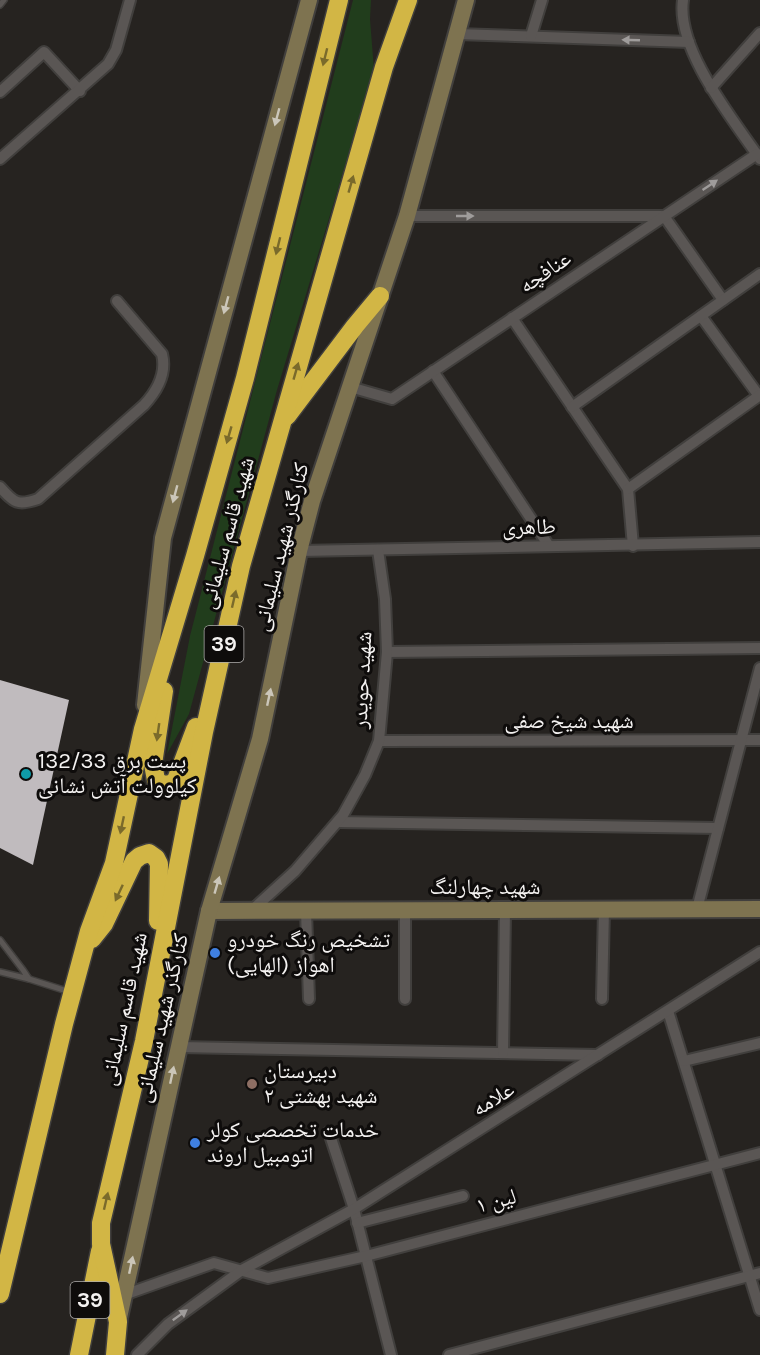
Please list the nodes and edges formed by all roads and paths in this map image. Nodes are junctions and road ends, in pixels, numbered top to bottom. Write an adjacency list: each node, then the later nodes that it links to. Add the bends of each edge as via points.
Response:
1 (4, 0): 9 (lane)
2 (130, 0): 15 (street, via 116,50 108,64)
3 (309, 0): 44 (street, one-way to 44, via 163,538)
4 (339, 0): 39 (highway, شهید قاسم سلیمانی / 39, one-way to 39, via 245,378)
5 (408, 0): 31 (highway, شهید قاسم سلیمانی / 39, one-way to 5, via 384,68)
6 (466, 0): 11 (street, کنارگذر شهید سلیمانی)
7 (542, 0): 12 (street)
8 (682, 0): 13 (street)
9 (0, 4)
10 (760, 33): 14 (street)
11 (458, 34): 12 (street); 19 (street, کنارگذر شهید سلیمانی)
12 (531, 36): 13 (street, one-way to 12)
13 (689, 42): 14 (street)
14 (711, 88): 18 (street)
15 (80, 91): 16 (street, via 44,52); 17 (street)
16 (0, 92)
17 (2, 155)
18 (758, 156): 20 (street, عنافچه, one-way to 18)
19 (407, 216): 20 (street, one-way to 20); 22 (street, کنارگذر شهید سلیمانی)
20 (664, 216): 23 (street); 26 (street, عنافچه)
21 (760, 274): 23 (street)
22 (380, 296): 28 (street, کنارگذر شهید سلیمانی); 31 (highway)
23 (723, 300): 25 (street)
24 (117, 301): 32 (street, via 162,354 165,365 156,392 38,499 24,504 12,501)
25 (701, 316): 29 (street); 30 (street)
26 (512, 318): 27 (street, عنافچه); 30 (street)
27 (433, 371): 28 (street, عنافچه, via 392,399); 35 (street)
28 (350, 387): 38 (street, کنارگذر شهید سلیمانی)
29 (760, 396): 33 (street)
30 (572, 407): 33 (street)
31 (281, 424): 42 (highway, شهید قاسم سلیمانی / 39, one-way to 31, via 241,566)
32 (0, 487)
33 (628, 489): 36 (street)
34 (760, 542): 36 (street, طاهری)
35 (549, 546): 36 (street, طاهری); 37 (street, طاهری)
36 (633, 546)
37 (378, 550): 38 (street, طاهری); 41 (street, شهید حویدر)
38 (299, 551): 55 (street, کنارگذر شهید سلیمانی, one-way to 38, via 260,739)
39 (172, 633): 42 (highway, one-way to 42, via 153,764 156,780 162,785 171,784 179,774); 44 (highway, شهید قاسم سلیمانی / 39)
40 (760, 648): 41 (street)
41 (387, 652): 47 (street, شهید حویدر)
42 (219, 667): 67 (highway, شهید قاسم سلیمانی / 39)
43 (760, 668): 45 (street)
44 (143, 729): 59 (highway, شهید قاسم سلیمانی / 39, one-way to 59, via 114,863)
45 (741, 740): 46 (street, شهید شیخ صفی); 47 (street, شهید شیخ صفی); 49 (street)
46 (760, 740)
47 (379, 741): 48 (street, شهید حویدر, via 365,776)
48 (338, 822): 49 (street); 56 (street, شهید حویدر, via 295,871)
49 (718, 828): 51 (street)
50 (604, 909): 51 (street, شهید چهارلنگ); 54 (street, شهید چهارلنگ); 66 (street)
51 (697, 909): 52 (street, شهید چهارلنگ)
52 (760, 909)
53 (405, 910): 54 (street, شهید چهارلنگ); 57 (street, شهید چهارلنگ); 65 (street)
54 (505, 910): 71 (street)
55 (209, 911): 56 (street, شهید چهارلنگ); 70 (street, کنارگذر شهید سلیمانی)
56 (250, 911): 57 (street, شهید چهارلنگ)
57 (306, 911): 64 (street)
58 (0, 940): 62 (lane)
59 (84, 948): 63 (highway, شهید قاسم سلیمانی / 39); 67 (highway, one-way to 59, via 159,906 156,858 149,853 134,861 104,924)
60 (760, 952): 68 (street, علامه)
61 (0, 972): 62 (lane)
62 (28, 980): 63 (lane)
63 (72, 993): 84 (highway, شهید قاسم سلیمانی / 39)
64 (309, 999)
65 (405, 999)
66 (602, 999)
67 (152, 1001): 80 (highway, شهید قاسم سلیمانی / 39, one-way to 67, via 101,1223)
68 (668, 1011): 72 (street, علامه); 73 (street)
69 (760, 1043): 73 (street)
70 (178, 1047): 71 (street); 85 (street, کنارگذر شهید سلیمانی, one-way to 70)
71 (503, 1053): 72 (street)
72 (599, 1055): 78 (street, علامه)
73 (684, 1061): 76 (street)
74 (329, 1131): 78 (street)
75 (760, 1153): 76 (street, لین ۱)
76 (715, 1165): 81 (street, لین ۱); 83 (street)
77 (464, 1196): 79 (street)
78 (354, 1209): 79 (street); 82 (street, علامه)
79 (357, 1223): 81 (street)
80 (101, 1244): 85 (highway, شهید قاسم سلیمانی / 39); 87 (highway, 39)
81 (366, 1256): 82 (street, لین ۱, via 268,1278); 90 (street)
82 (242, 1270): 85 (street, via 214,1263); 89 (street, علامه, one-way to 82, via 168,1324)
83 (755, 1274): 86 (street); 91 (street)
84 (0, 1294)
85 (119, 1297): 88 (highway, 39)
86 (760, 1310)
87 (79, 1355)
88 (115, 1355)
89 (137, 1355)
90 (391, 1355)
91 (449, 1355)

